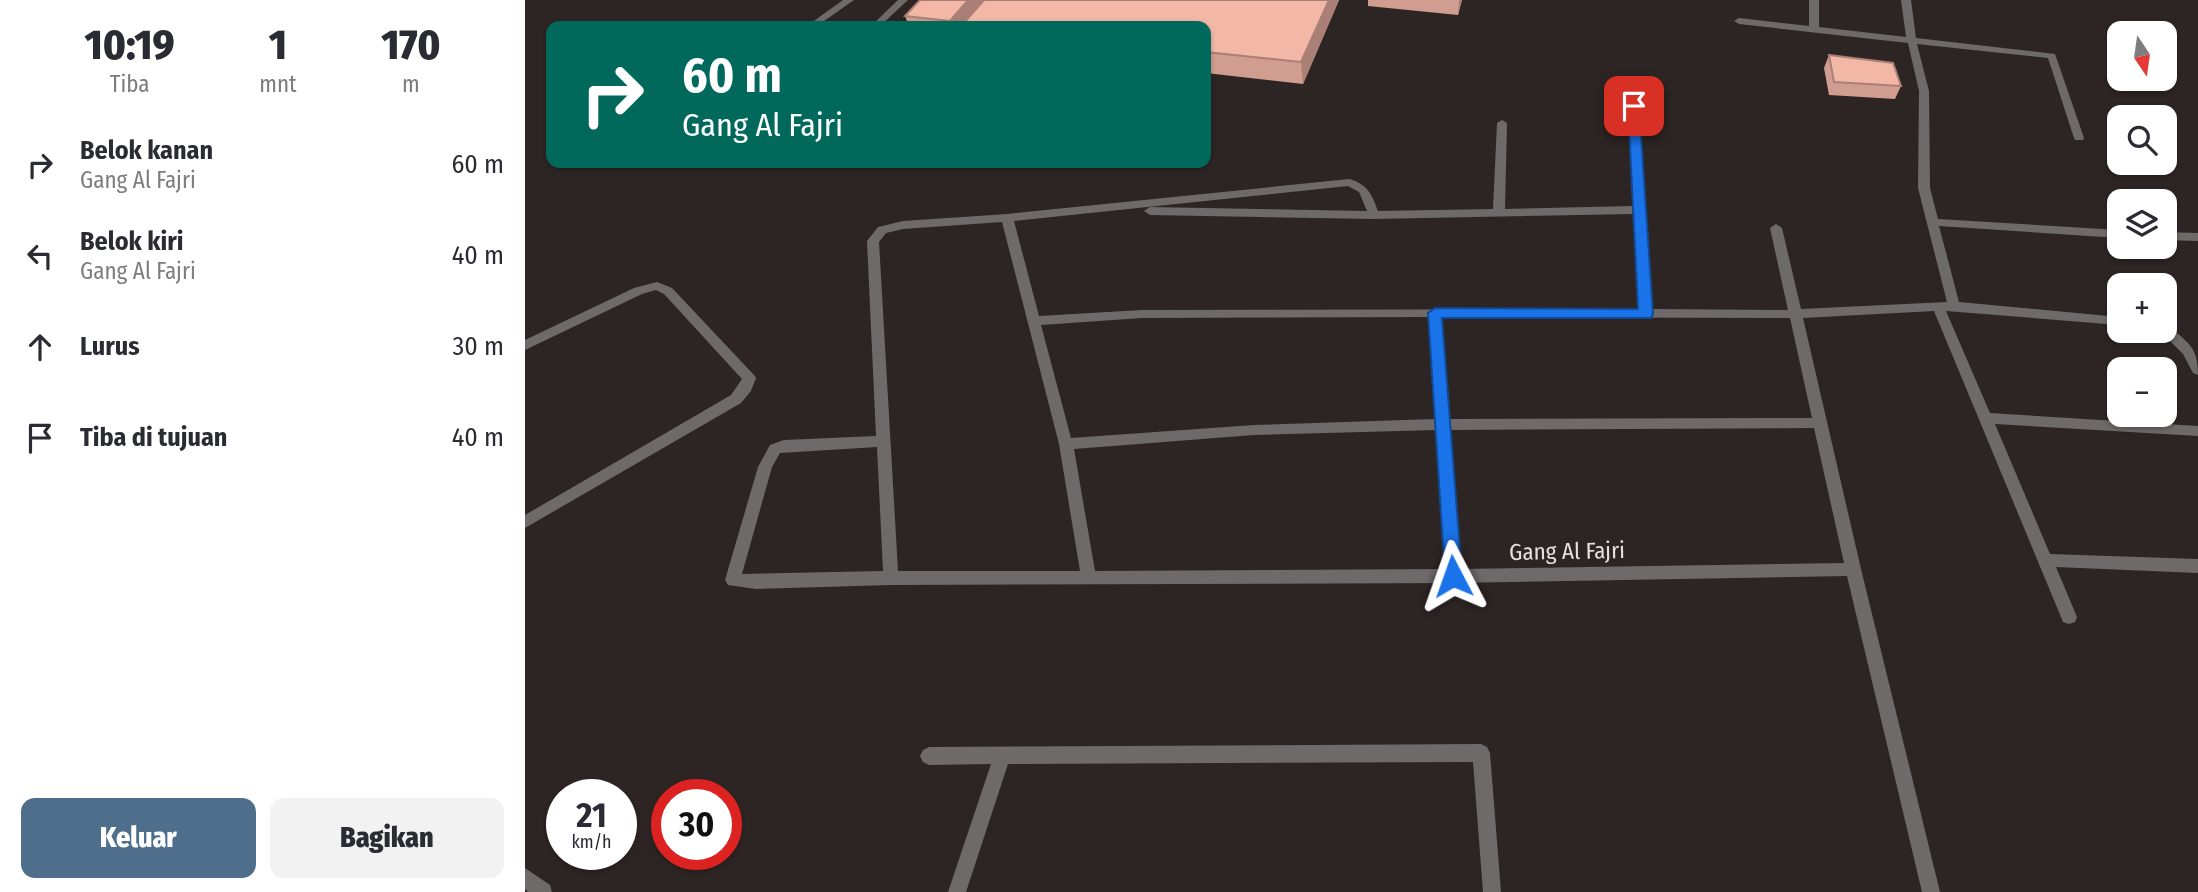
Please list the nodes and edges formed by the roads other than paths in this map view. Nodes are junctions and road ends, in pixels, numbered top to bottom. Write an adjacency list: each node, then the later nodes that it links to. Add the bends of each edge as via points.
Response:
1 (849, 0): 5 (street)
2 (903, 0): 6 (street)
3 (1814, 0): 8 (street)
4 (1906, 0): 9 (street)
5 (818, 21)
6 (880, 21)
7 (1738, 21): 8 (street)
8 (1814, 29): 9 (street)
9 (1911, 39): 12 (street, via 2052,56); 18 (street, via 1924,91 1924,188)
10 (1634, 106): 14 (street)
11 (1502, 123): 15 (street)
12 (2079, 138)
13 (1086, 210): 16 (street); 16 (street, via 1349,182 1365,189); 17 (street)
14 (1639, 210): 15 (street); 25 (street)
15 (1499, 213): 16 (street)
16 (1374, 215)
17 (1007, 218): 28 (street); 36 (street, via 903,225 882,230 873,241)
18 (1933, 222): 20 (street); 23 (street)
19 (1776, 228): 26 (street)
20 (2107, 233)
21 (2177, 236): 22 (street)
22 (2198, 237)
23 (1946, 307): 26 (street); 27 (street); 32 (street)
24 (1435, 313): 25 (street); 28 (street, via 1142,314); 34 (street)
25 (1646, 314): 26 (street)
26 (1796, 314): 33 (street)
27 (2107, 320)
28 (1036, 321): 37 (street)
29 (2177, 340): 31 (street)
30 (525, 345): 38 (street, via 638,290 657,286 668,291 750,378 736,399)
31 (2198, 370)
32 (1985, 418): 35 (street); 39 (street)
33 (1819, 423): 34 (street); 41 (street)
34 (1444, 425): 37 (street, via 1150,436); 42 (street)
35 (2198, 431)
36 (884, 441): 43 (street); 43 (street, Gang Al Fajri, via 775,449 765,467 733,580)
37 (1066, 444): 44 (street)
38 (525, 522)
39 (2045, 560): 40 (street); 45 (street)
40 (2198, 566)
41 (1853, 569): 42 (street, Gang Al Fajri); 52 (street)
42 (1453, 576): 44 (street, Gang Al Fajri)
43 (891, 578): 44 (street, Gang Al Fajri)
44 (1089, 578)
45 (2069, 617)
46 (929, 756): 47 (street)
47 (1002, 756): 50 (street); 51 (street, via 1481,753)
48 (525, 877): 49 (street)
49 (543, 892)
50 (957, 892)
51 (1492, 892)
52 (1931, 892)

